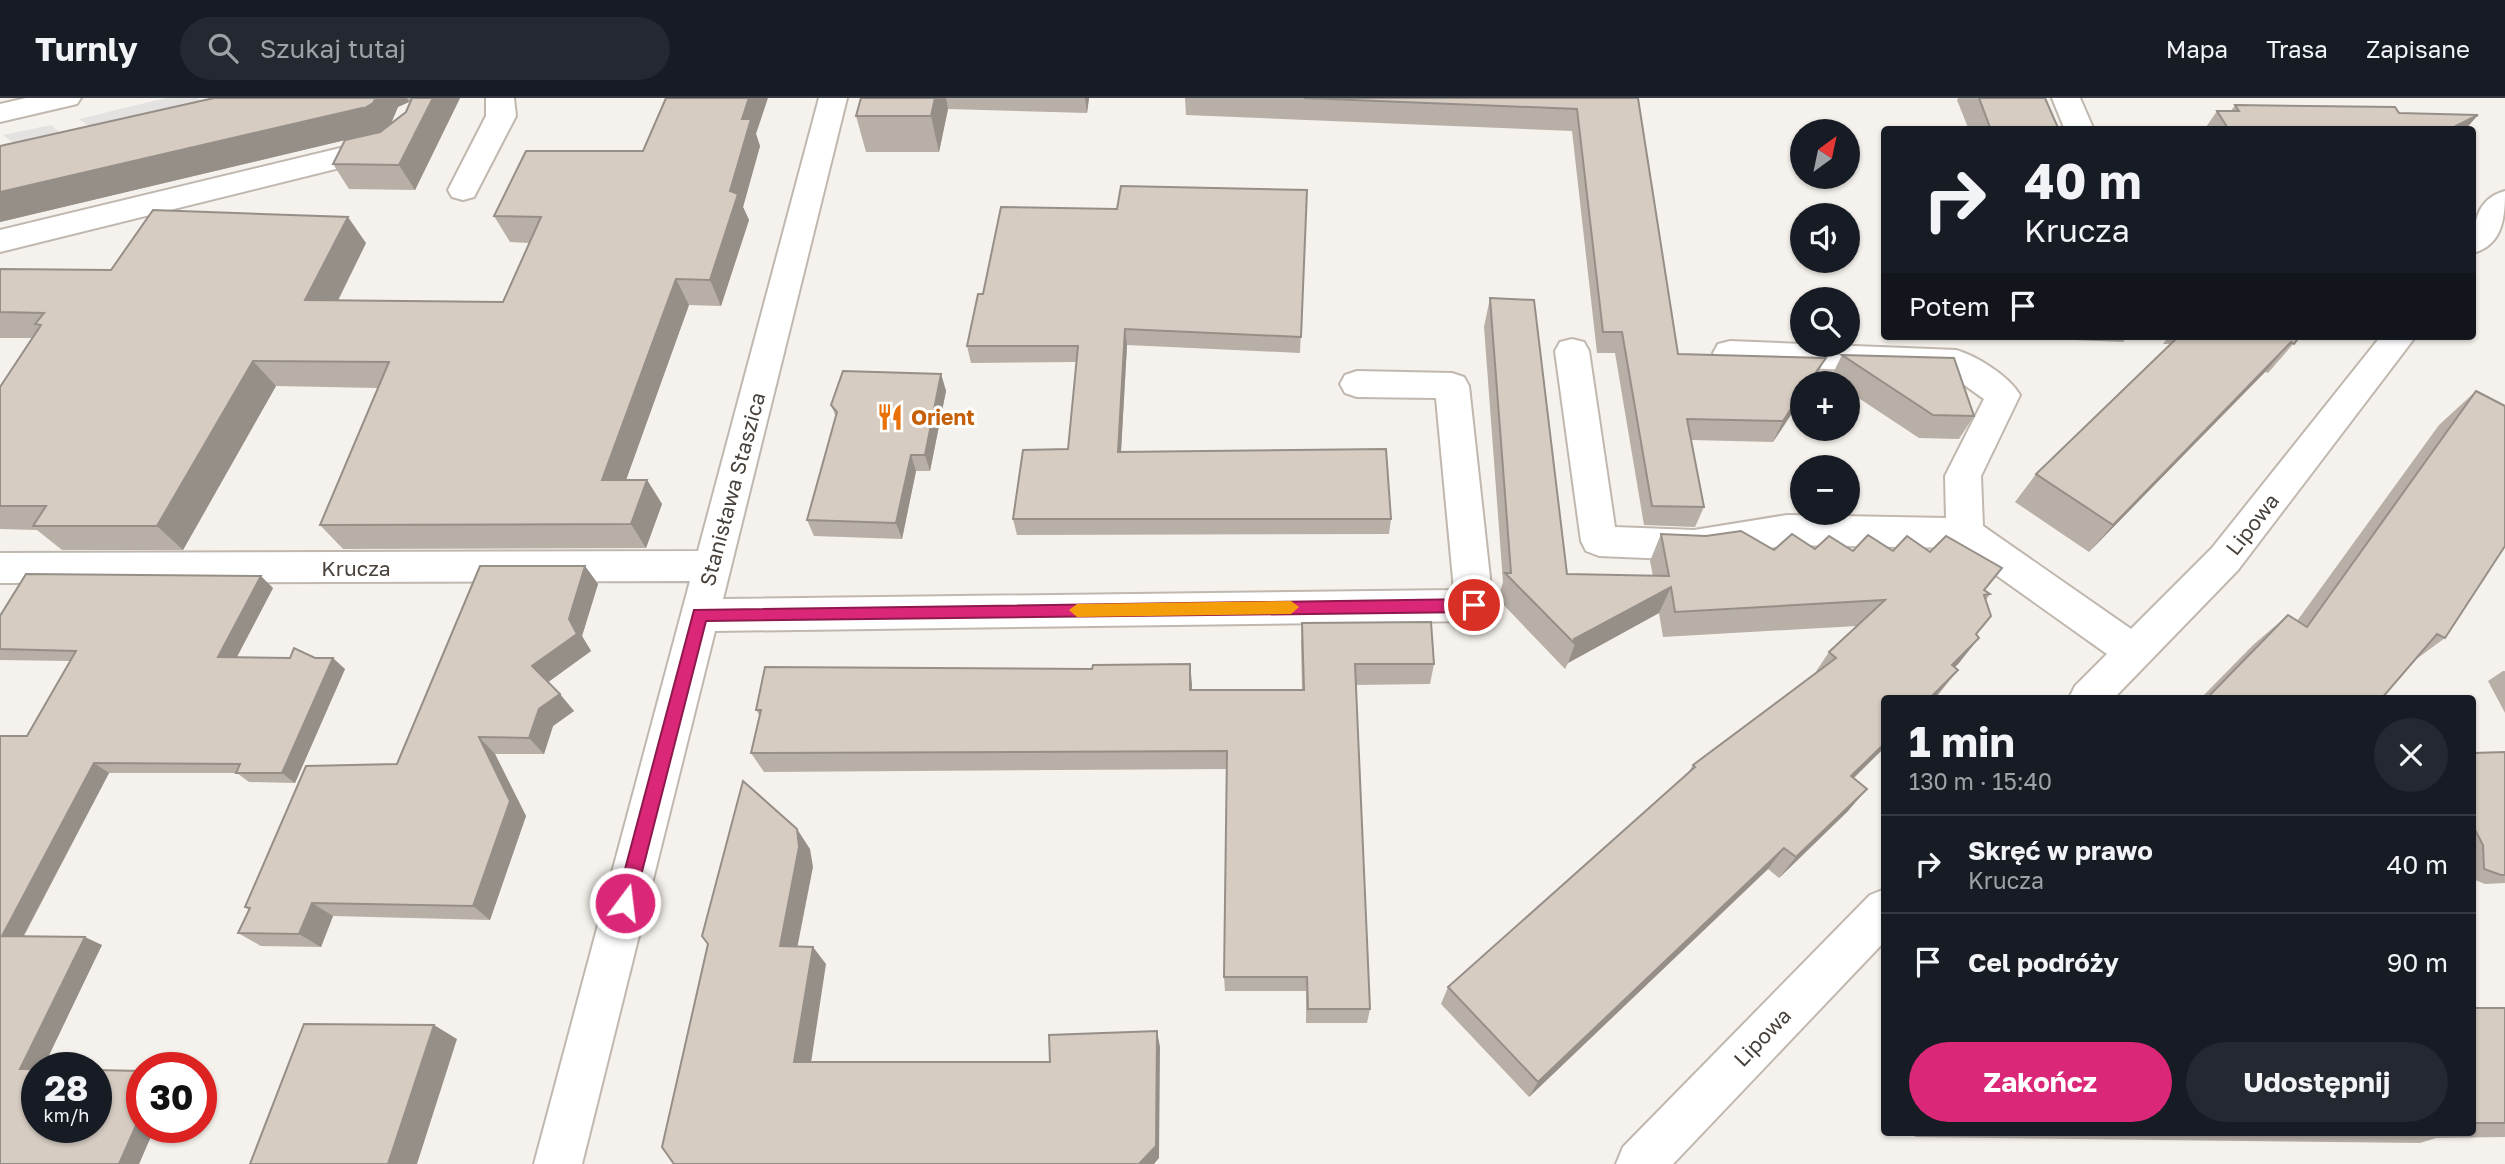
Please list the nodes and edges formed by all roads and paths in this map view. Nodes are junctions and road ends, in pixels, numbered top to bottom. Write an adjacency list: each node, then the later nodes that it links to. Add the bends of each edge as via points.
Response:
1 (67, 98): 5 (street)
2 (500, 98): 8 (street, via 500,116)
3 (834, 98): 17 (street, Stanisława Staszica)
4 (2066, 98): 6 (street)
5 (0, 113)
6 (2078, 126)
7 (409, 129): 11 (street, via 392,145)
8 (463, 190)
9 (2505, 201): 10 (street)
10 (2476, 238)
11 (0, 241)
12 (2396, 340): 20 (street, Lipowa, via 2225,559)
13 (1572, 351): 16 (street, via 1599,541 1694,545 1787,530)
14 (1730, 354): 16 (street, via 1956,362 2003,396 1963,476)
15 (1357, 384): 19 (street, via 1452,386 1474,605)
16 (1965, 533): 20 (street)
17 (712, 566): 18 (street, Krucza); 19 (street, Stanisława Staszica)
18 (0, 568)
19 (700, 615): 23 (street, Stanisława Staszica)
20 (2134, 652): 21 (street, Lipowa)
21 (2092, 695)
22 (1881, 914): 24 (street, Lipowa)
23 (558, 1164)
24 (1640, 1164)

